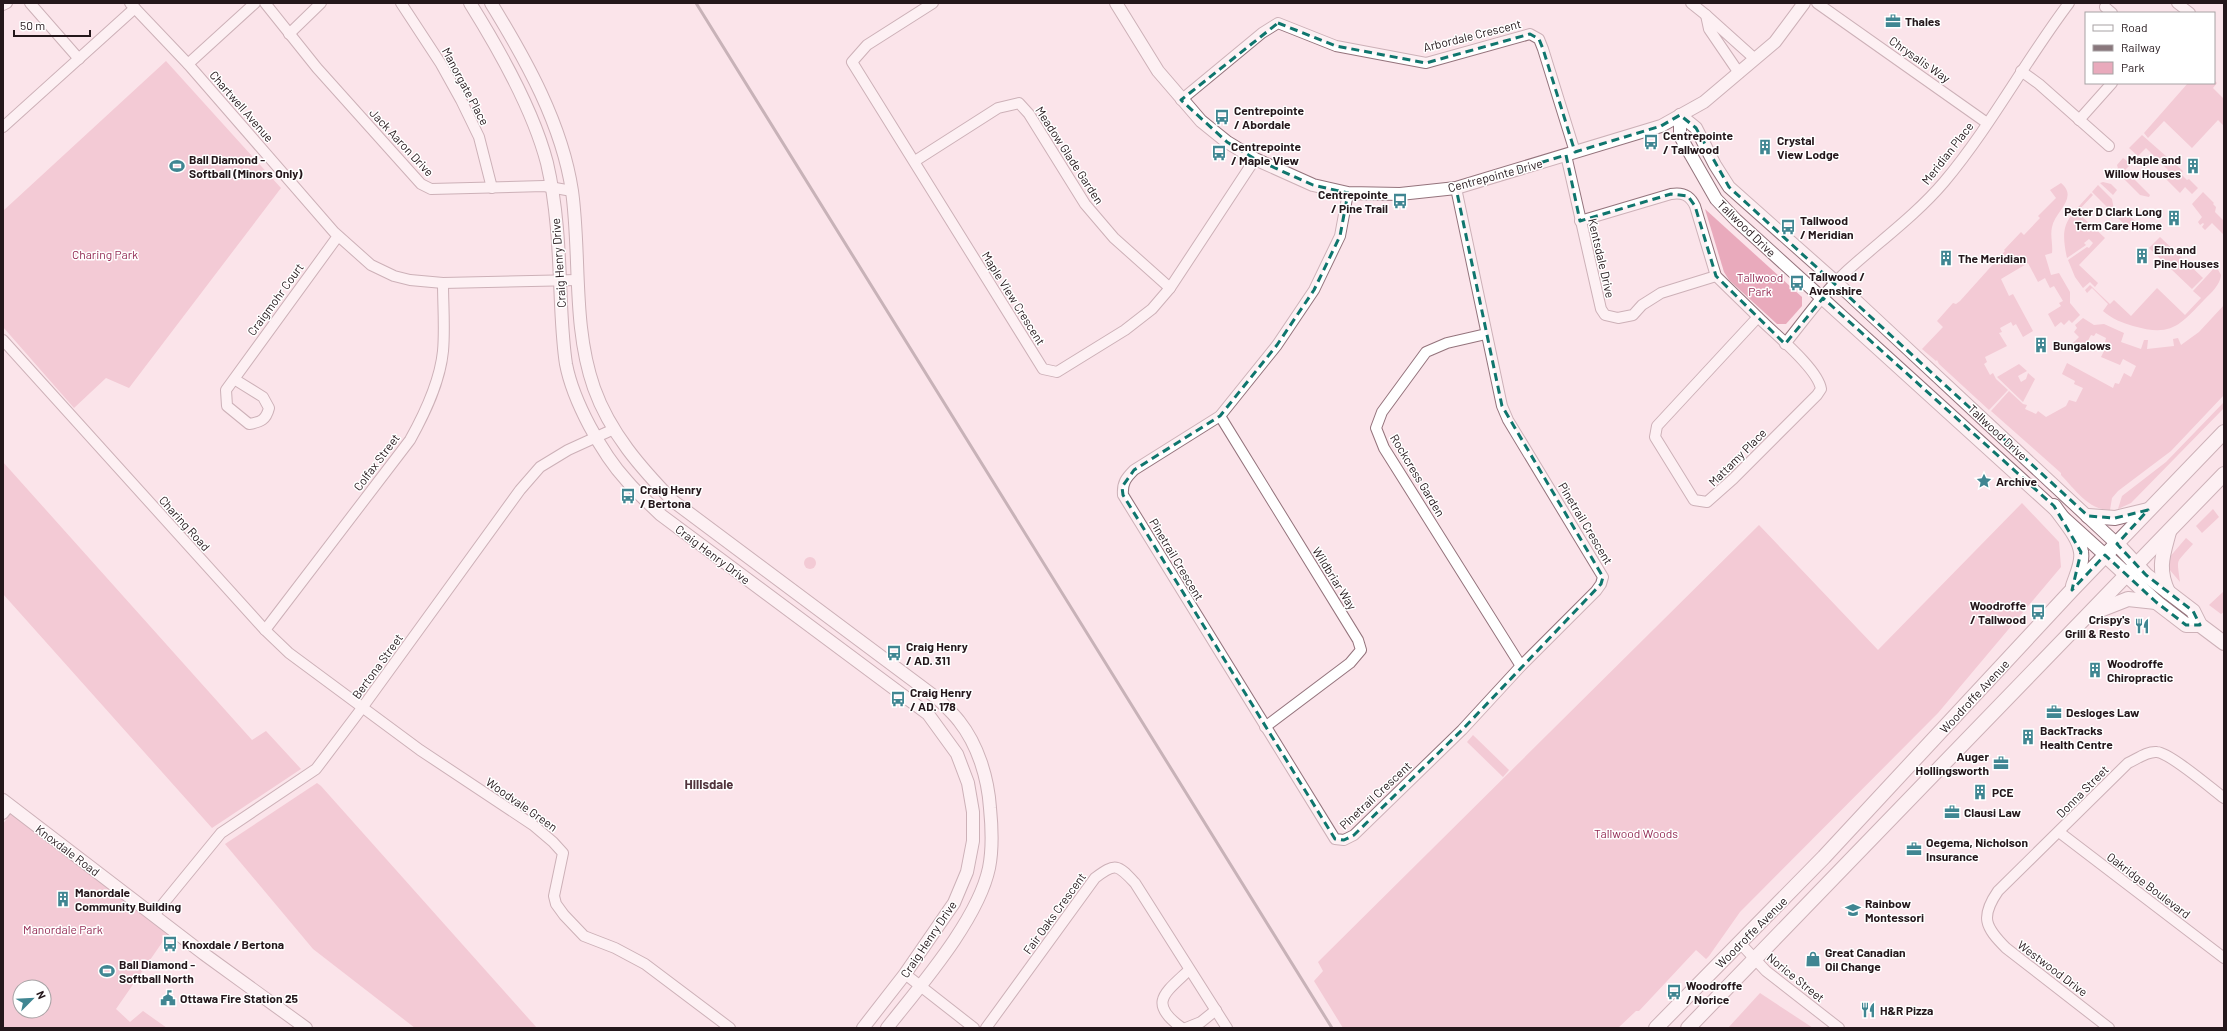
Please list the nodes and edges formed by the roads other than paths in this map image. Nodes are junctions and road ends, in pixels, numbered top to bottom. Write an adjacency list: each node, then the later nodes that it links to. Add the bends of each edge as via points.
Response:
1 (7, 3): 15 (street)
2 (30, 3): 21 (street)
3 (255, 3): 23 (street)
4 (265, 3): 20 (street, Jack Aaron Drive)
5 (321, 3): 20 (street)
6 (401, 3): 37 (street, Manorgate Place, via 441,64 479,137)
7 (470, 3): 36 (street, Craig Henry Drive, via 512,77 532,123)
8 (491, 3): 39 (street, Craig Henry Drive, via 542,96 563,153)
9 (933, 3): 35 (street, Maple View Crescent, via 867,45 852,62)
10 (1116, 3): 27 (street, Centrepointe Drive, via 1158,71)
11 (1691, 3): 19 (street)
12 (1804, 3): 22 (street, Centrepointe Drive, via 1775,42)
13 (1817, 3): 30 (street, Chrysalis Way)
14 (2069, 3): 24 (street, Meridian Place)
15 (3, 5)
16 (132, 6): 21 (street); 23 (street, Chartwell Avenue)
17 (2178, 7): 18 (street)
18 (2188, 12)
19 (1706, 15): 22 (street); 25 (street, via 1709,29)
20 (288, 34): 37 (street, Jack Aaron Drive, via 421,184 431,189)
21 (79, 59): 31 (street)
22 (1755, 59): 25 (street, Centrepointe Drive)
23 (188, 64): 42 (street, Chartwell Avenue)
24 (2021, 71): 29 (street); 30 (street, Meridian Place)
25 (1740, 73): 28 (street, Centrepointe Drive, via 1704,102)
26 (2111, 84): 29 (street)
27 (1181, 100): 33 (street, Arbordale Crescent, via 1262,33 1278,23 1336,46 1426,63 1530,34 1539,39 1543,49); 34 (street, Centrepointe Drive, via 1227,142)
28 (1680, 115): 33 (street, Centrepointe Drive, via 1662,126); 46 (street, Tallwood Drive, via 1696,128 1729,187); 49 (street, Tallwood Drive, via 1680,136 1716,199)
29 (2079, 120): 32 (street)
30 (1987, 123): 46 (street, Meridian Place, via 1944,182 1900,226)
31 (3, 127)
32 (2109, 146)
33 (1570, 154): 38 (street, Centrepointe Drive); 41 (street, Kentsdale Drive)
34 (1255, 159): 40 (street, Centrepointe Drive, via 1313,185); 48 (street, Maple View Crescent)
35 (915, 161): 48 (street, Meadow Glade Garden, via 998,108 1019,104 1029,114 1085,204 1114,238); 48 (street, Maple View Crescent, via 1043,369 1057,372 1125,330 1152,309)
36 (552, 187): 37 (street, Jack Aaron Drive); 39 (street, Jack Aaron Drive); 44 (street, Craig Henry Drive, via 558,233)
37 (492, 188)
38 (1456, 188): 40 (street, Centrepointe Drive, via 1400,194); 51 (street, Pinetrail Crescent)
39 (572, 191): 45 (street, Craig Henry Drive)
40 (1348, 193): 55 (street, Pinetrail Crescent, via 1340,236 1314,290 1277,345)
41 (1580, 221): 43 (street, Mattamy Place, via 1680,193 1688,196 1694,206); 43 (street, Kentsdale Drive, via 1601,310 1605,315 1618,318 1633,315 1642,305 1661,293)
42 (338, 236): 47 (street, Chartwell Avenue, via 371,265 388,273 410,280); 54 (street, Craigmohr Court)
43 (1716, 276): 50 (street, Mattamy Place)
44 (560, 280): 45 (street, Chartwell Avenue); 47 (street, Chartwell Avenue); 58 (street, Craig Henry Drive, via 566,365 578,401)
45 (578, 280): 56 (street, Craig Henry Drive, via 582,335 594,389)
46 (1836, 282): 49 (street, Meridian Place); 62 (street, Tallwood Drive)
47 (443, 283): 73 (street, Colfax Street, via 443,351 438,375 422,418 410,440)
48 (1170, 288)
49 (1822, 297): 53 (street, Meridian Place); 60 (street, Tallwood Drive)
50 (1758, 318): 53 (street, Mattamy Place); 53 (street, Mattamy Place, via 1655,431 1655,437 1694,500 1707,502 1713,499 1817,395 1821,388 1820,381)
51 (1486, 334): 75 (street, Pinetrail Crescent, via 1502,406 1508,420 1603,577 1596,591); 75 (street, Rockcress Garden, via 1447,343 1426,352 1382,412 1376,428 1384,448)
52 (3, 340): 73 (street, Charing Road)
53 (1785, 344)
54 (234, 379): 54 (street, Craigmohr Court, via 226,390 227,406 249,424 259,423 266,417 269,408 262,397)
55 (1220, 416): 77 (street, Wildbriar Way, via 1358,640 1361,650 1350,663); 77 (street, Pinetrail Crescent, via 1134,470 1122,487 1123,495)
56 (614, 429): 58 (street, Bertona Street); 88 (street, Craig Henry Drive, via 639,466 673,501 938,699 960,721 982,763 989,788 992,840 989,869 980,896 965,923)
57 (2224, 432): 61 (main road, Woodroffe Avenue)
58 (596, 437): 76 (street, Bertona Street, via 568,450 540,468 520,490); 87 (street, Craig Henry Drive, via 626,480 661,515 928,714 957,754 968,783 973,812 973,841 967,872 954,903)
59 (2224, 474): 63 (main road, Woodroffe Avenue)
60 (2054, 506): 65 (street, Tallwood Drive); 68 (main road, via 2077,541 2081,552 2081,561)
61 (2148, 510): 62 (main road, via 2115,518); 64 (main road, Woodroffe Avenue)
62 (2088, 516): 64 (street, Tallwood Drive)
63 (2169, 532): 66 (main road, Woodroffe Avenue); 69 (main road, via 2160,567)
64 (2117, 544): 65 (main road, Woodroffe Avenue); 66 (main road, Tallwood Drive)
65 (2105, 555): 67 (main road, Tallwood Drive); 68 (main road, Woodroffe Avenue)
66 (2136, 564): 67 (main road, Woodroffe Avenue); 69 (main road, Tallwood Drive)
67 (2126, 575): 70 (main road, Tallwood Drive); 71 (main road, Woodroffe Avenue)
68 (2072, 590): 83 (main road, Woodroffe Avenue, via 1824,857)
69 (2169, 594): 72 (main road, Tallwood Drive, via 2193,611)
70 (2156, 602): 71 (main road, via 2128,599); 72 (main road, Tallwood Drive, via 2186,624)
71 (2091, 614): 85 (main road, Woodroffe Avenue)
72 (2200, 625): 74 (main road)
73 (265, 630): 76 (street, Charing Road, via 289,653)
74 (2224, 643)
75 (1521, 666): 77 (street, Pinetrail Crescent, via 1462,730 1354,835 1344,840 1335,839)
76 (362, 708): 81 (street, Bertona Street, via 309,775 221,833); 92 (street, Woodvale Green, via 554,842 563,853 554,896 556,904 584,936 615,948 645,964)
77 (1265, 727)
78 (2224, 798): 80 (street, Donna Street, via 2181,765 2158,752 2147,753 2128,763)
79 (5, 806): 81 (street, Knoxdale Road)
80 (2059, 832): 82 (street, Donna Street, via 1998,891 1986,912); 84 (street, Oakridge Boulevard)
81 (154, 916): 90 (street, Knoxdale Road)
82 (1987, 923): 103 (street, Westwood Drive, via 1992,934 2006,948)
83 (1740, 943): 85 (street, Norice Street); 100 (main road, Woodroffe Avenue)
84 (2224, 958)
85 (1755, 960): 101 (main road, Woodroffe Avenue); 102 (street, Norice Street)
86 (1189, 970): 89 (street, Fair Oaks Crescent); 96 (street, Fair Oaks Crescent, via 1135,883 1121,868 1108,868 1095,878); 97 (street, via 1162,998 1161,1007 1169,1019)
87 (905, 974): 88 (street); 93 (street, Craig Henry Drive)
88 (920, 986): 94 (street, Craig Henry Drive); 95 (street)
89 (1216, 1010): 98 (street, via 1201,1022); 99 (street, Fair Oaks Crescent)
90 (293, 1024): 91 (street, Knoxdale Road)
91 (306, 1028)
92 (730, 1028)
93 (863, 1028)
94 (887, 1028)
95 (974, 1028)
96 (986, 1028)
97 (1182, 1028)
98 (1186, 1028)
99 (1227, 1028)
100 (1656, 1028)
101 (1688, 1028)
102 (1839, 1028)
103 (2110, 1028)

